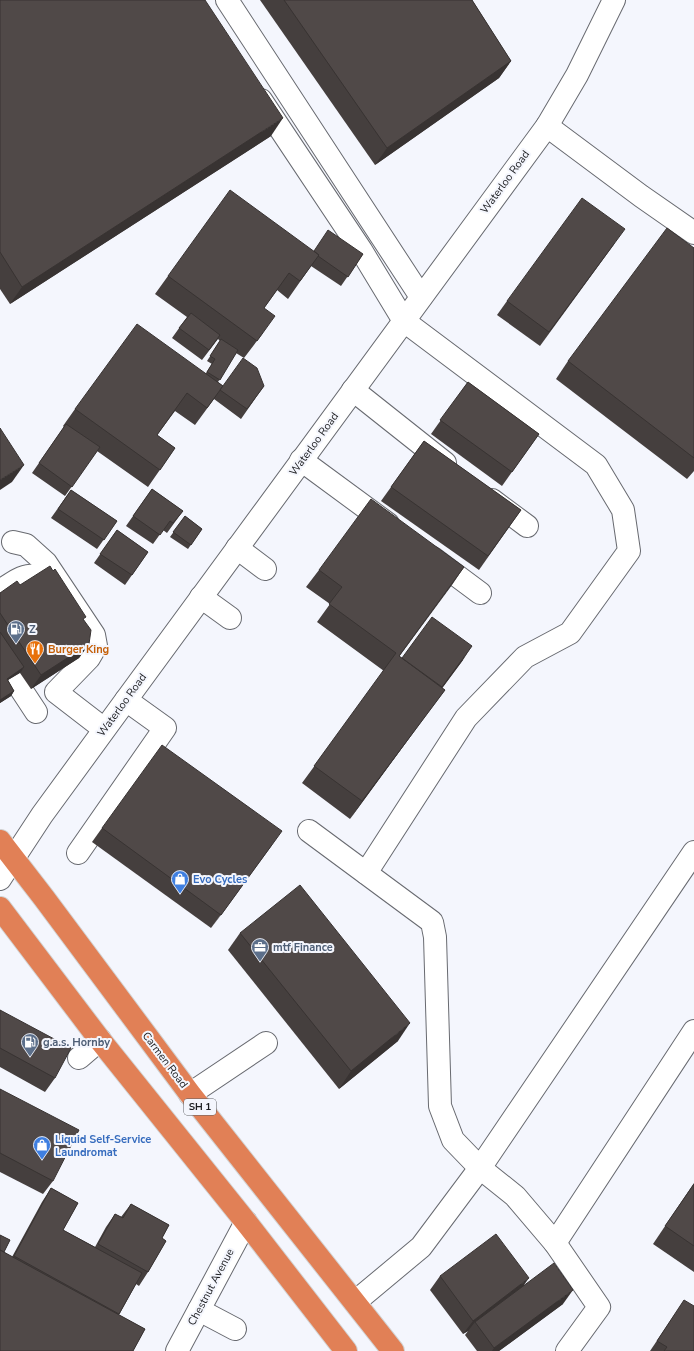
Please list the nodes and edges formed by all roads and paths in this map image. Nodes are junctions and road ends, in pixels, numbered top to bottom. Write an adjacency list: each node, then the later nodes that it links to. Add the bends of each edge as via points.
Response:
1 (227, 0): 6 (street)
2 (614, 0): 4 (street, Waterloo Road, via 577,75)
3 (249, 83): 7 (street, via 361,250)
4 (547, 126): 5 (street); 6 (street, Waterloo Road)
5 (694, 233)
6 (421, 297): 7 (street, Waterloo Road)
7 (404, 321): 8 (street, Waterloo Road); 30 (street, via 596,465 623,510 629,551 570,633 525,657 466,718)
8 (353, 390): 9 (street, Waterloo Road); 10 (street)
9 (301, 460): 14 (street, Waterloo Road); 17 (street)
10 (461, 476)
11 (479, 490): 12 (street)
12 (526, 526)
13 (13, 542): 20 (street, via 26,545 46,563 94,634 96,646)
14 (237, 548): 15 (street); 18 (street, Waterloo Road)
15 (265, 568)
16 (0, 591): 20 (street, via 28,575 46,582)
17 (480, 593)
18 (201, 597): 19 (street); 22 (street, Waterloo Road)
19 (230, 618)
20 (91, 655): 24 (street, via 56,692)
21 (13, 677): 23 (street)
22 (126, 700): 24 (street, Waterloo Road); 28 (street, via 165,728)
23 (36, 712)
24 (104, 729): 29 (street, Waterloo Road)
25 (309, 831): 30 (street)
26 (0, 841): 29 (highway, Carmen Road / SH 1)
27 (694, 852): 38 (street)
28 (78, 853)
29 (13, 858): 31 (street, Waterloo Road); 37 (highway, Carmen Road / SH 1)
30 (366, 873): 38 (street, via 434,925 440,1106 453,1140)
31 (0, 879)
32 (0, 908): 34 (highway)
33 (694, 1031): 40 (street)
34 (100, 1040): 36 (street); 39 (highway)
35 (266, 1044): 37 (street)
36 (79, 1058)
37 (190, 1094): 41 (highway, Carmen Road / SH 1)
38 (480, 1168): 40 (street, via 515,1196); 41 (street, via 421,1247)
39 (246, 1222): 42 (street, Chestnut Avenue); 45 (highway)
40 (555, 1243): 47 (street, via 598,1307)
41 (355, 1302): 46 (highway, Carmen Road / SH 1)
42 (199, 1310): 43 (street); 44 (street, Chestnut Avenue)
43 (235, 1329)
44 (177, 1351)
45 (346, 1351)
46 (393, 1351)
47 (567, 1351)

